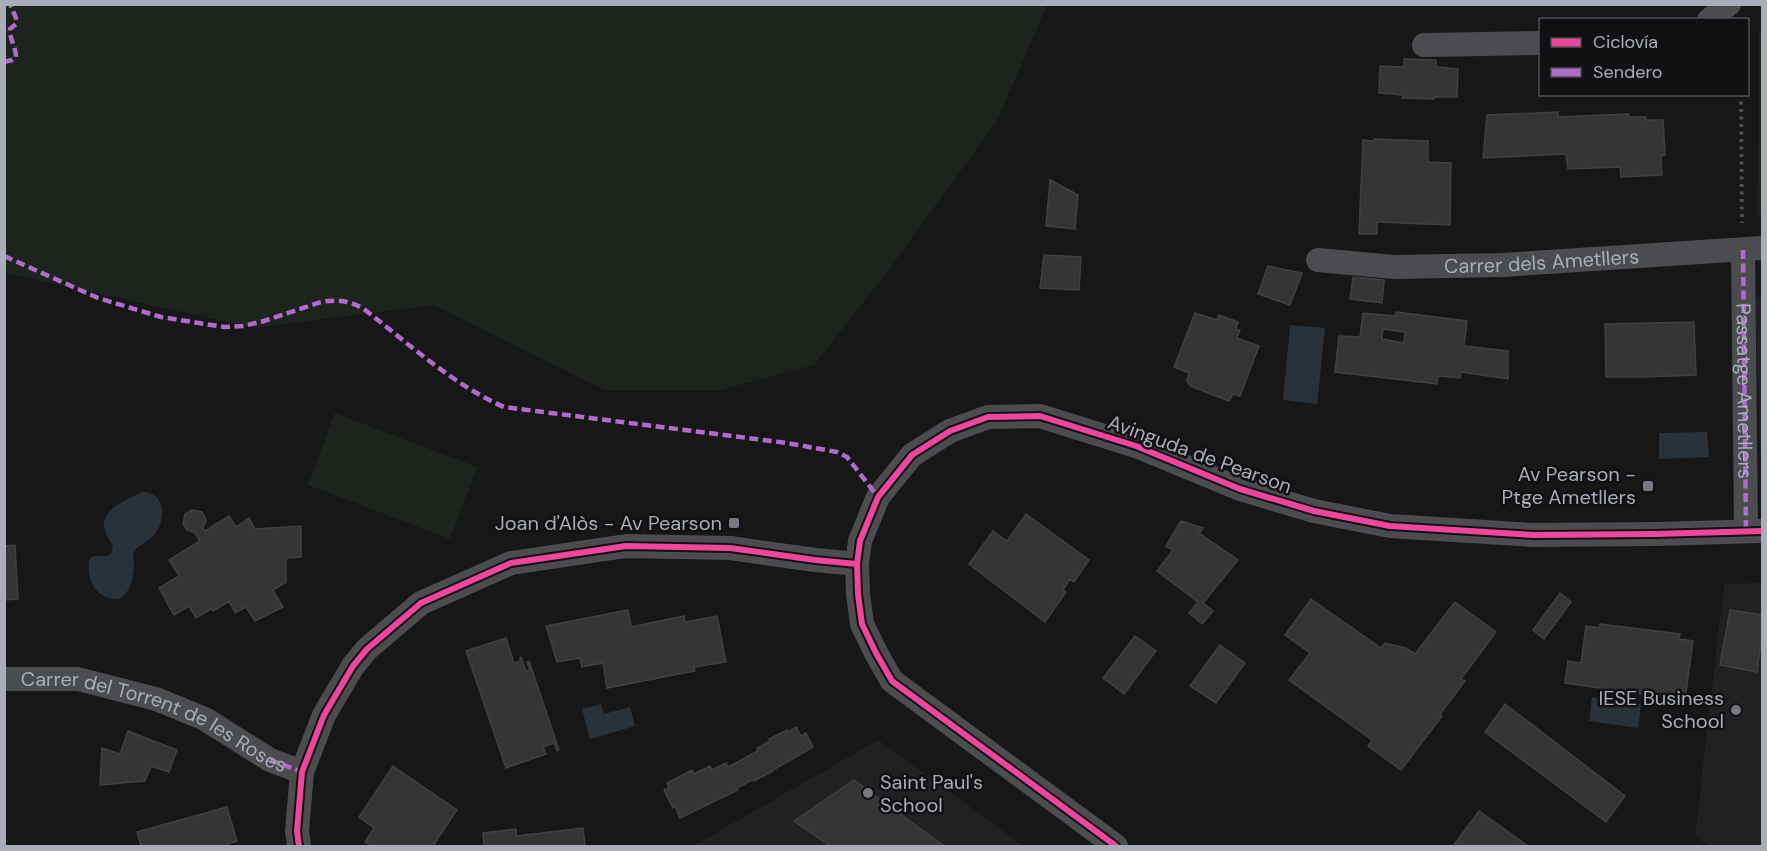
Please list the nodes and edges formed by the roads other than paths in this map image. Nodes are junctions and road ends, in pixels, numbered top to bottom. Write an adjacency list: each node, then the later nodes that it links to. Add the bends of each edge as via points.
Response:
1 (1730, 4): 2 (street)
2 (1712, 18)
3 (1539, 43): 4 (street)
4 (1424, 45)
5 (1749, 241): 6 (street, Carrer dels Ametllers, via 1502,265 1394,267); 7 (street, Passatge Ametllers)
6 (1318, 260)
7 (1754, 531): 8 (street, Avinguda de Pearson, via 1533,535 1390,526 1314,511 1240,489 1136,446 1040,416 988,417 950,431 912,455 878,497 860,541)
8 (857, 564): 10 (street, via 730,548 626,546 512,563 421,603 367,649 324,715); 12 (street, Avinguda de Pearson, via 862,624 892,681)
9 (4, 679): 10 (street, Carrer del Torrent de les Roses, via 78,680 156,699 205,719 270,760)
10 (302, 772): 11 (street)
11 (299, 846)
12 (1116, 846)

